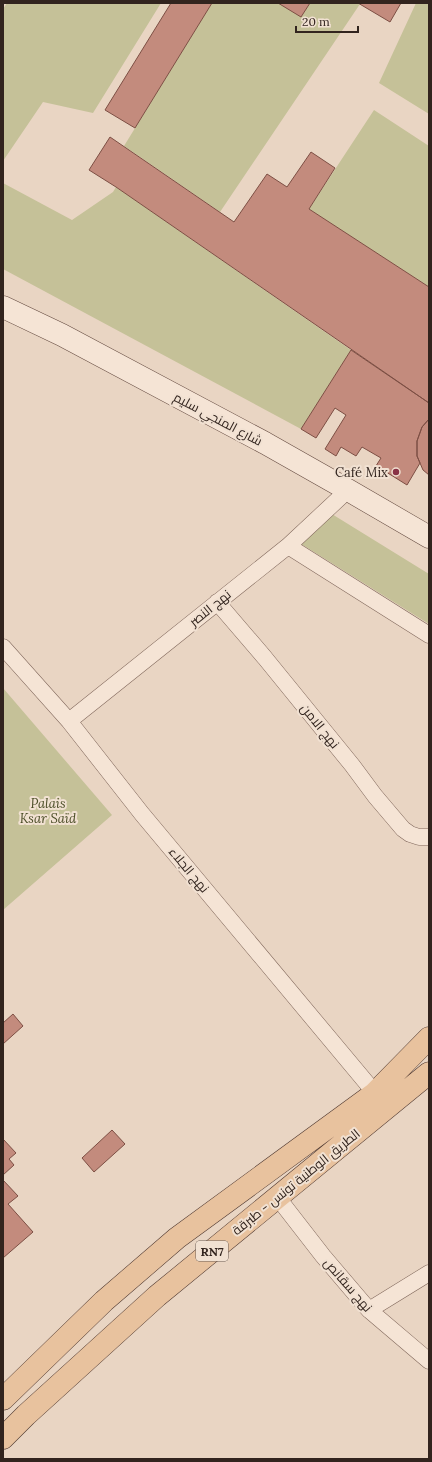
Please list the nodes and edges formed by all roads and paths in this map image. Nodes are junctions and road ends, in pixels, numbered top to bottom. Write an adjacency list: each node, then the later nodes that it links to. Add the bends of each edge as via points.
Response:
1 (3, 307): 2 (main road, شارع المنجي سليم, via 62,335)
2 (348, 490): 3 (main road, شارع المنجي سليم); 4 (street, نهج النصر)
3 (429, 537)
4 (288, 546): 5 (street, نهج النصر); 6 (street)
5 (218, 602): 8 (street, نهج النصر); 9 (street, نهج الامن, via 403,829 410,834)
6 (429, 635)
7 (3, 647): 8 (street, نهج الجلاء)
8 (69, 721): 12 (street, نهج الجلاء, via 142,814)
9 (429, 837)
10 (429, 1038): 12 (main road, الطريق الوطنية تونس - طبرقة / RN7)
11 (429, 1073): 13 (main road, الطريق الوطنية تونس - طبرقة / RN7)
12 (375, 1093): 17 (main road, الطريق الوطنية تونس - طبرقة / RN7, via 178,1238 104,1301)
13 (278, 1198): 15 (street, نهج سقانص); 18 (main road, الطريق الوطنية تونس - طبرقة / RN7, via 157,1296 26,1414)
14 (429, 1273): 15 (street)
15 (369, 1310): 16 (street, نهج سقانص)
16 (429, 1361)
17 (3, 1400)
18 (3, 1438)

